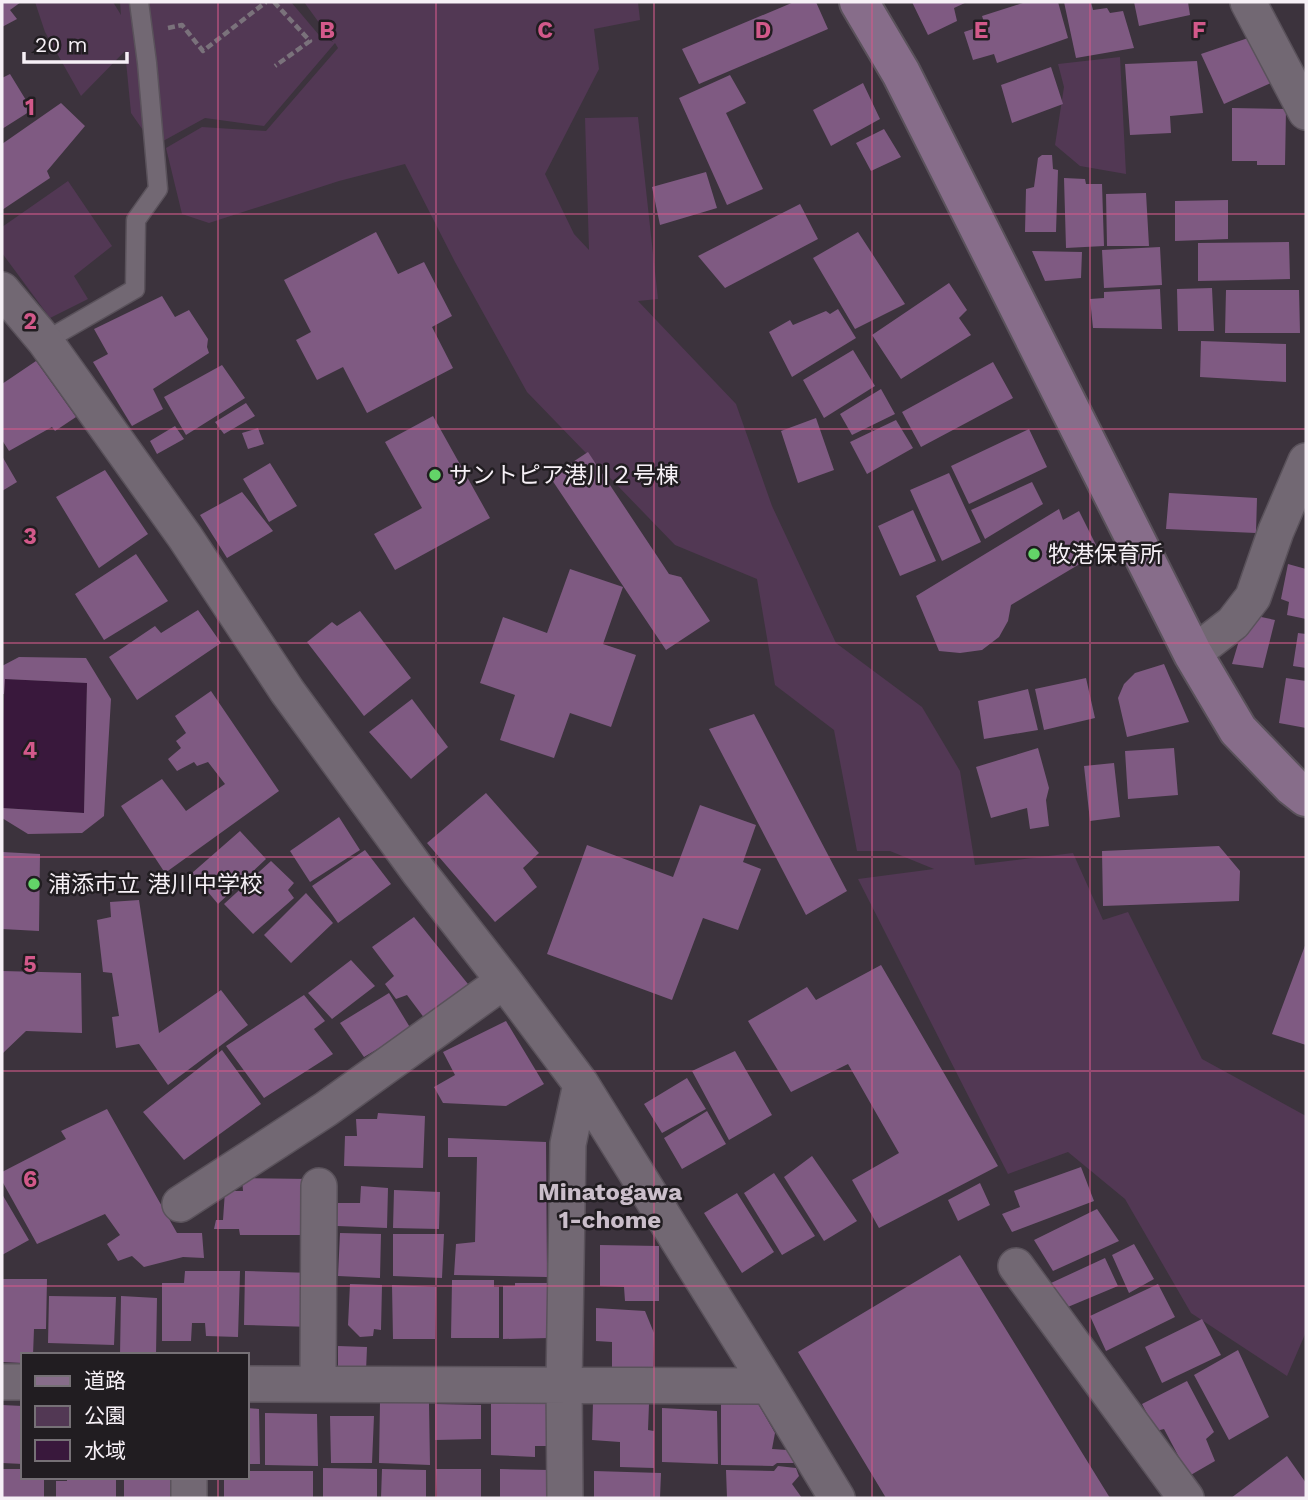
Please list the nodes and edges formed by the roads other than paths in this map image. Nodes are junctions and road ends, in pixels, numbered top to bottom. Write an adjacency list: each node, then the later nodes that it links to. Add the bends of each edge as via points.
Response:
1 (139, 2): 6 (lane, via 158,189 136,220 135,289)
2 (859, 2): 9 (street, via 901,73)
3 (1248, 2): 4 (street)
4 (1306, 113)
5 (2, 290): 6 (street)
6 (45, 341): 11 (street, via 185,537 287,691)
7 (1306, 461): 8 (street)
8 (1291, 533): 9 (street, via 1233,623)
9 (1193, 654): 10 (street, via 1238,730)
10 (1306, 797)
11 (504, 981): 12 (street); 14 (street, via 327,1109)
12 (581, 1084): 20 (street, via 568,1144); 21 (street)
13 (319, 1186): 19 (street)
14 (180, 1204)
15 (1016, 1266): 26 (street)
16 (2, 1382): 17 (street)
17 (21, 1382)
18 (248, 1384): 19 (street)
19 (318, 1384): 20 (street)
20 (564, 1385): 21 (street); 24 (street)
21 (769, 1386): 25 (street)
22 (188, 1479): 23 (street)
23 (188, 1498)
24 (565, 1498)
25 (837, 1498)
26 (1186, 1498)

